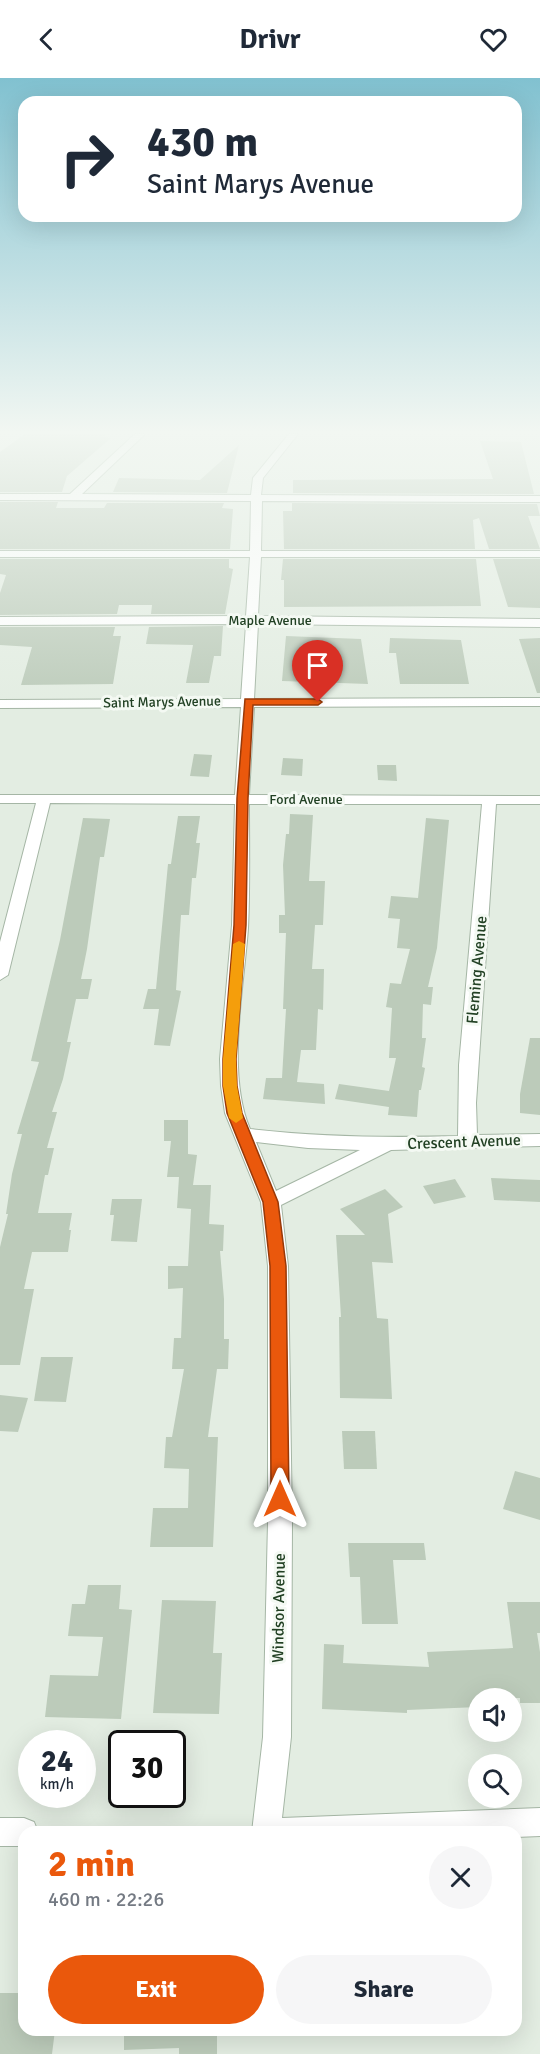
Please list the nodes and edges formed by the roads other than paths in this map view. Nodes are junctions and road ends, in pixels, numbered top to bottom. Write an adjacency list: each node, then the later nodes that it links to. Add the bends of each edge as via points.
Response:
1 (255, 526): 3 (street, Windsor Avenue)
2 (0, 554): 3 (street)
3 (255, 554): 4 (street); 5 (street, Windsor Avenue)
4 (540, 554)
5 (251, 620): 6 (street, Maple Avenue); 7 (street, Maple Avenue); 8 (street, Windsor Avenue)
6 (0, 621)
7 (540, 623)
8 (249, 702): 9 (street, Saint Marys Avenue); 10 (street, Saint Marys Avenue); 11 (street, Windsor Avenue)
9 (540, 702)
10 (0, 704)
11 (242, 798): 13 (street, Ford Avenue); 14 (street, Ford Avenue); 17 (street, Windsor Avenue, via 240,925 229,1059 234,1113)
12 (0, 799): 13 (street, Ford Avenue)
13 (44, 799): 16 (street)
14 (489, 800): 15 (street, Ford Avenue); 19 (street, Fleming Avenue, via 469,1062)
15 (540, 800)
16 (0, 975)
17 (242, 1134): 20 (street, Crescent Avenue, via 308,1142); 21 (street, Windsor Avenue)
18 (540, 1140): 19 (street, Crescent Avenue)
19 (468, 1141): 20 (street, Crescent Avenue)
20 (388, 1144): 21 (street, Crescent Avenue)
21 (271, 1202): 23 (street, Windsor Avenue, via 278,1266 280,1522 277,1737)
22 (540, 1822): 24 (street)
23 (267, 1826)
24 (434, 1826)
25 (0, 1832): 26 (street)
26 (18, 1832)

